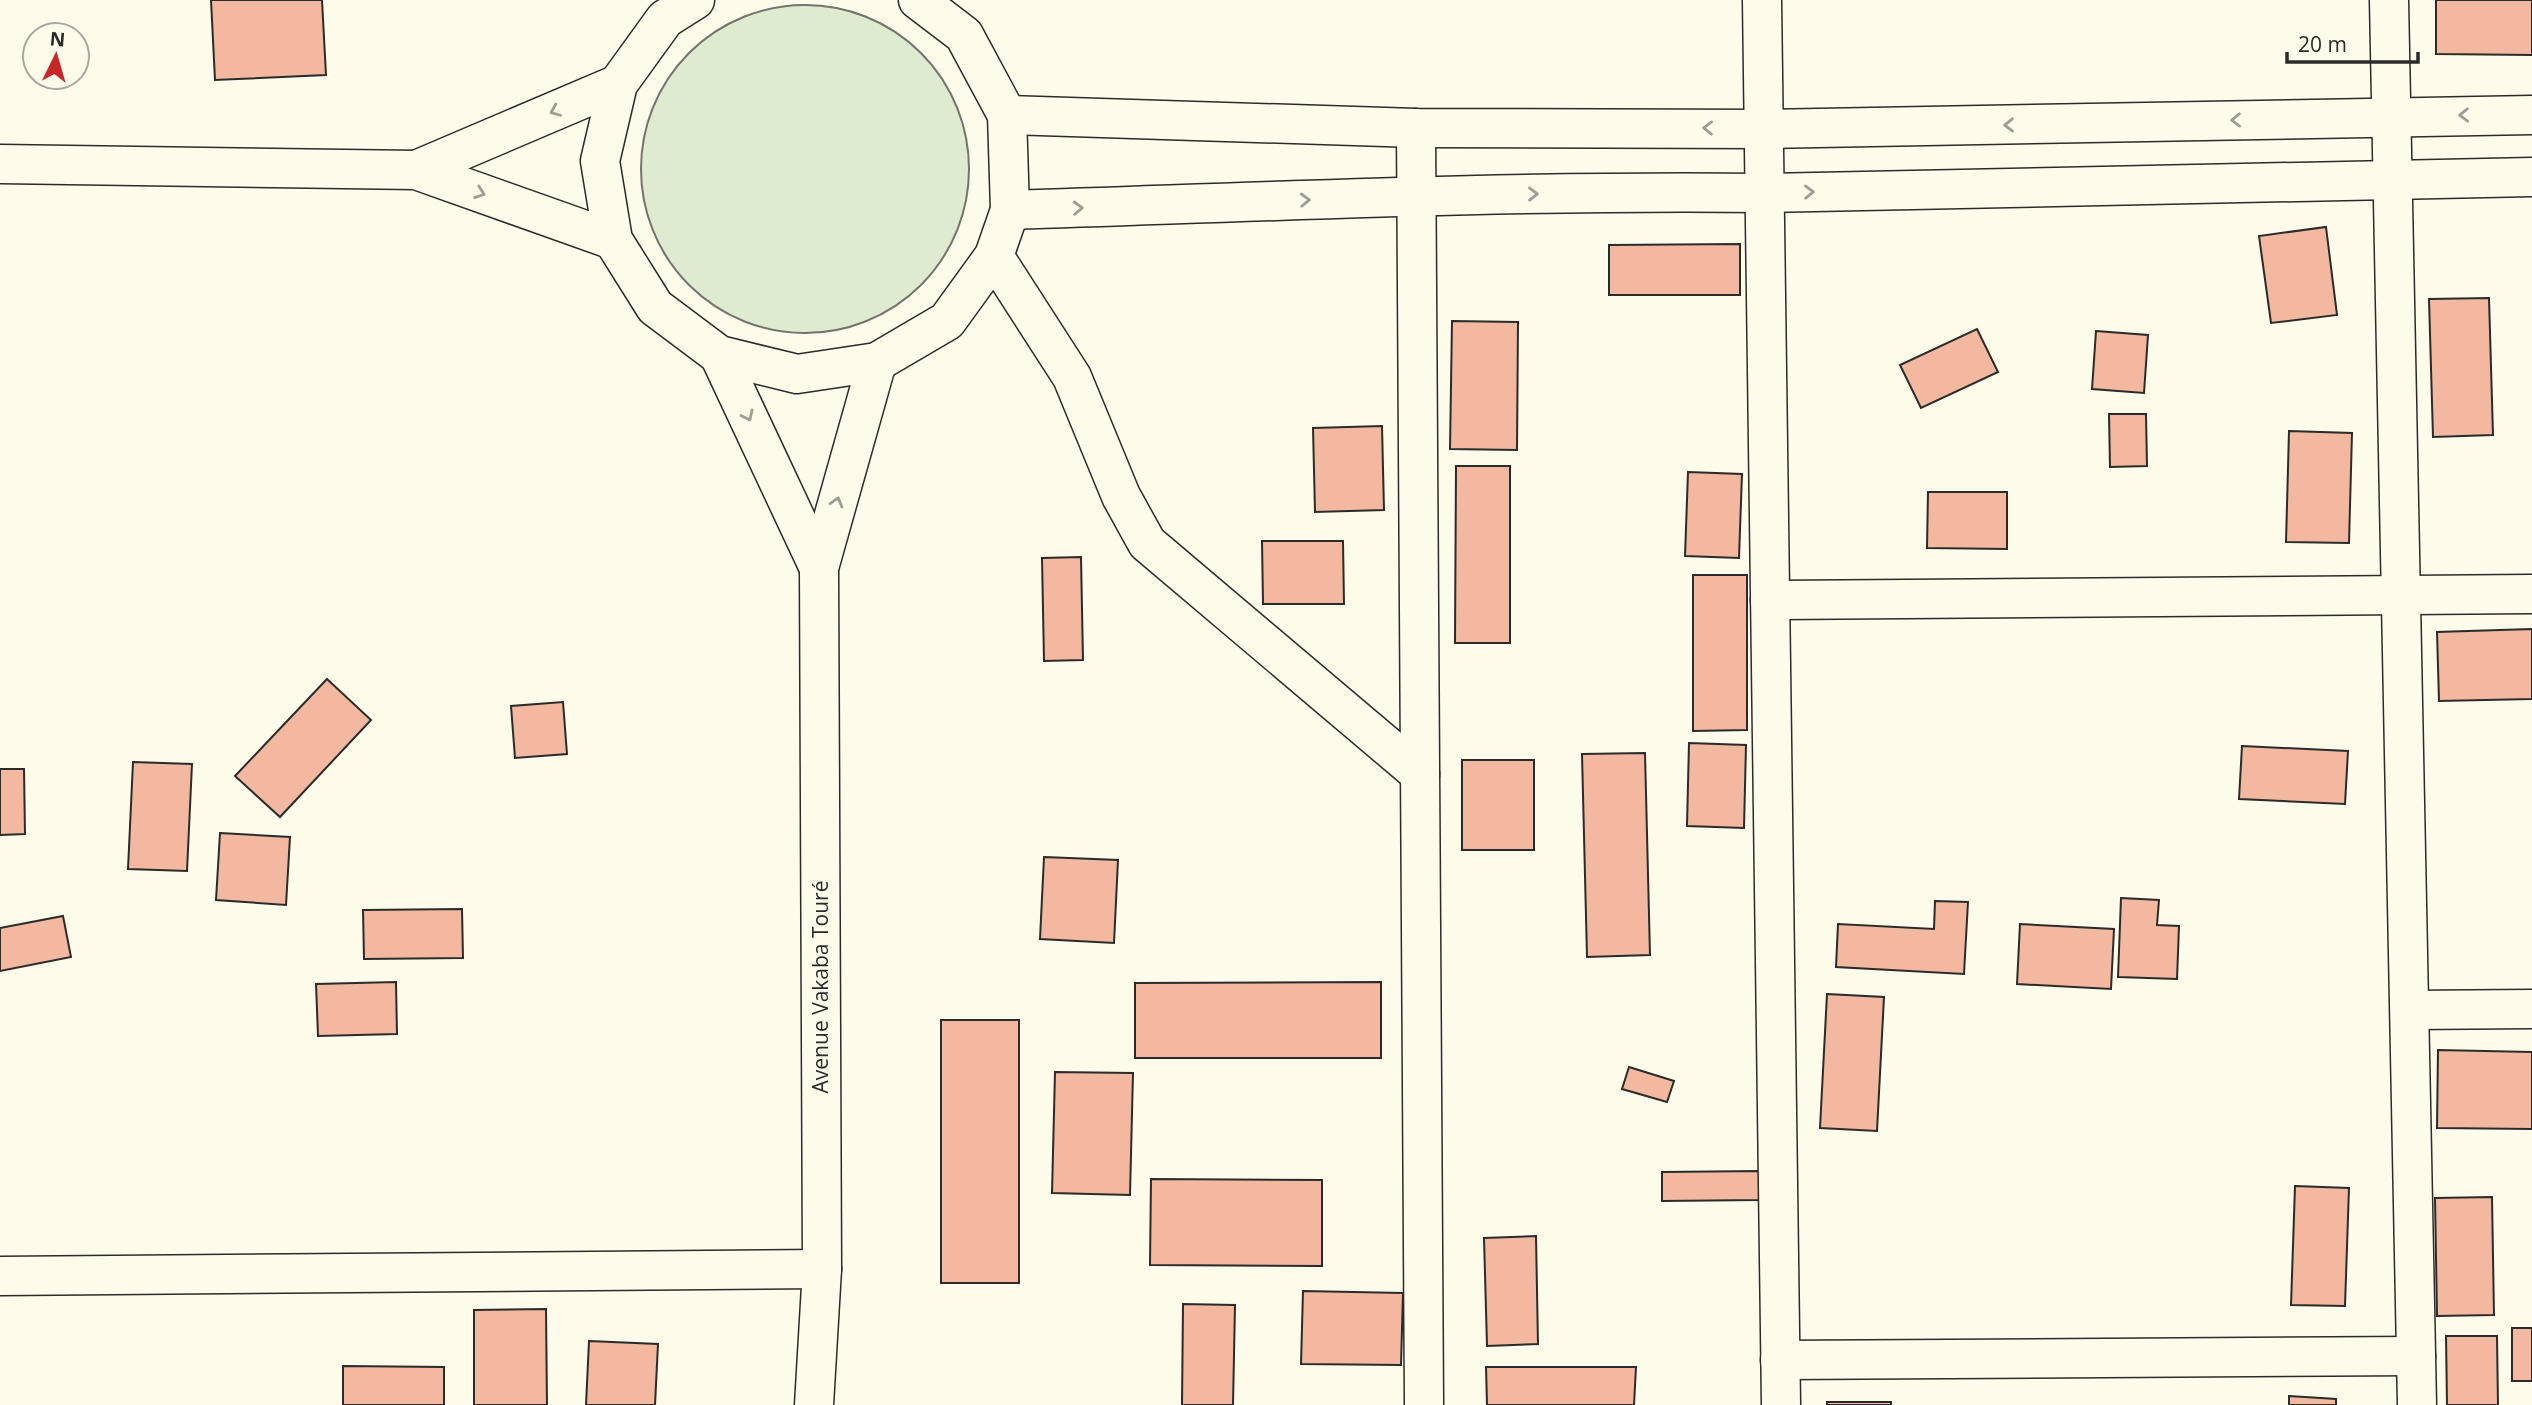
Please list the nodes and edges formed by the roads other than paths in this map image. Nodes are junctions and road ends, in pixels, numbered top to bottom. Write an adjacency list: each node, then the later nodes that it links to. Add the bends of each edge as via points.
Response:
1 (695, 0): 5 (street, via 665,19)
2 (918, 0): 7 (street, via 964,35)
3 (1762, 0): 10 (street)
4 (2389, 0): 8 (street)
5 (618, 84): 12 (street, one-way to 12); 18 (street, via 600,161)
6 (2532, 114): 8 (street, one-way to 8)
7 (1007, 115): 9 (street); 17 (street)
8 (2392, 116): 10 (street, one-way to 10); 14 (street)
9 (1416, 128): 10 (street, one-way to 9); 16 (street)
10 (1764, 129): 15 (street)
11 (0, 164): 12 (street)
12 (416, 170): 18 (street, one-way to 18)
13 (2532, 177): 14 (street)
14 (2393, 179): 15 (street, one-way to 14); 24 (street)
15 (1765, 192): 16 (street, one-way to 15); 25 (street)
16 (1416, 196): 17 (street, one-way to 16); 26 (street)
17 (1010, 210): 19 (street)
18 (613, 240): 20 (street, via 655,307)
19 (994, 256): 21 (street, via 947,321); 26 (street, via 1072,377 1121,496 1147,543)
20 (719, 355): 21 (street, via 797,374); 22 (street, one-way to 22)
21 (877, 362): 22 (street, one-way to 21)
22 (819, 568): 29 (street, Avenue Vakaba Touré)
23 (2532, 594): 24 (street)
24 (2401, 595): 25 (street); 28 (street)
25 (1770, 600): 32 (street)
26 (1420, 774): 34 (street)
27 (2532, 1009): 28 (street)
28 (2410, 1010): 31 (street)
29 (822, 1269): 30 (street); 33 (street, Avenue Vakaba Touré)
30 (0, 1276)
31 (2416, 1356): 32 (street); 36 (street)
32 (1780, 1360): 35 (street)
33 (814, 1405)
34 (1424, 1405)
35 (1781, 1405)
36 (2417, 1405)

